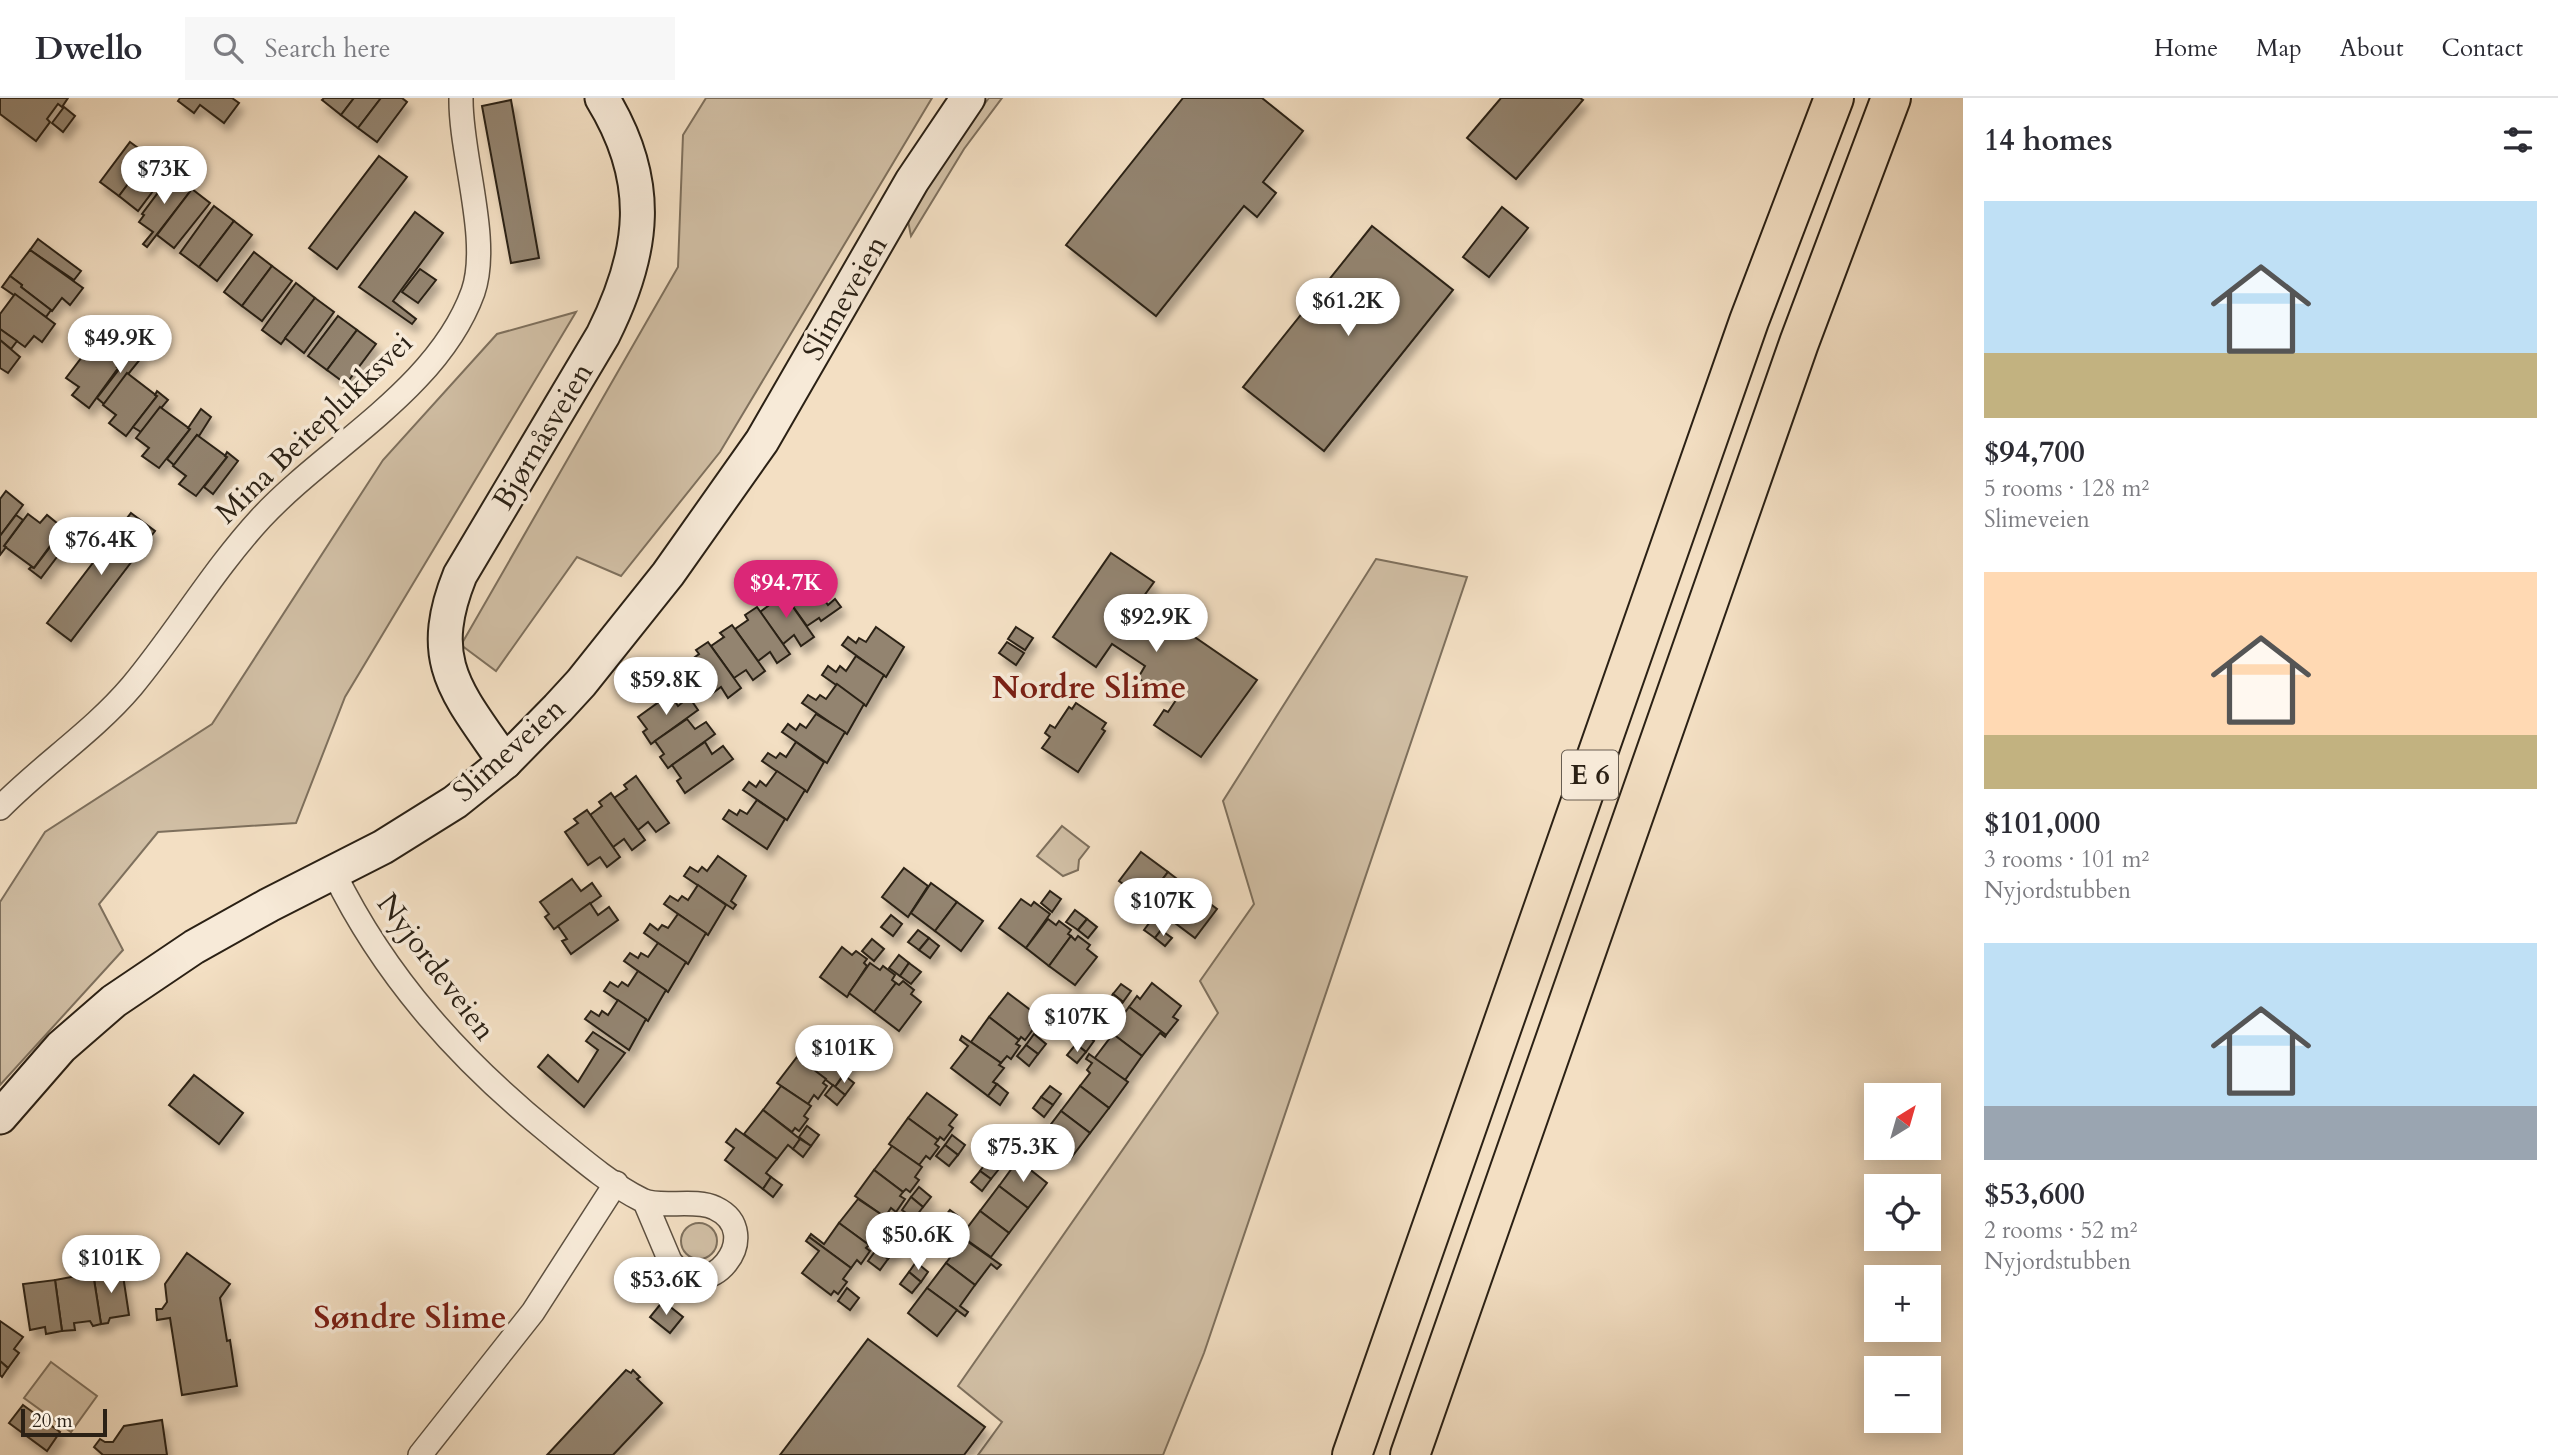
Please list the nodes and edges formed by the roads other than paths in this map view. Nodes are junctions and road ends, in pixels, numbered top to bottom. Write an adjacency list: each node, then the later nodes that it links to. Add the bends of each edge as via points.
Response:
1 (461, 98): 7 (street, Mina Beiteplukksvei, via 478,260 473,291 456,325 399,397 261,518 131,687 101,719)
2 (602, 98): 6 (street, Bjørnåsveien, via 628,151 637,195 637,241 630,271 603,335 460,575 447,610 444,647 450,676)
3 (968, 98): 6 (street, Slimeveien, via 912,181 762,441 704,525 581,683)
4 (1834, 98): 13 (highway, E 6, via 1749,321)
5 (1891, 98): 14 (highway, E 6, via 1799,343)
6 (505, 762): 8 (street, Slimeveien, via 429,819)
7 (0, 808)
8 (334, 873): 9 (street, Slimeveien, via 194,947 114,1001 61,1047); 10 (street, Nyjordeveien, via 375,948 472,1066)
9 (0, 1117)
10 (616, 1183): 11 (street, Nyjordeveien); 12 (street, via 533,1312)
11 (645, 1202)
12 (420, 1455)
13 (1352, 1455)
14 (1410, 1455)

